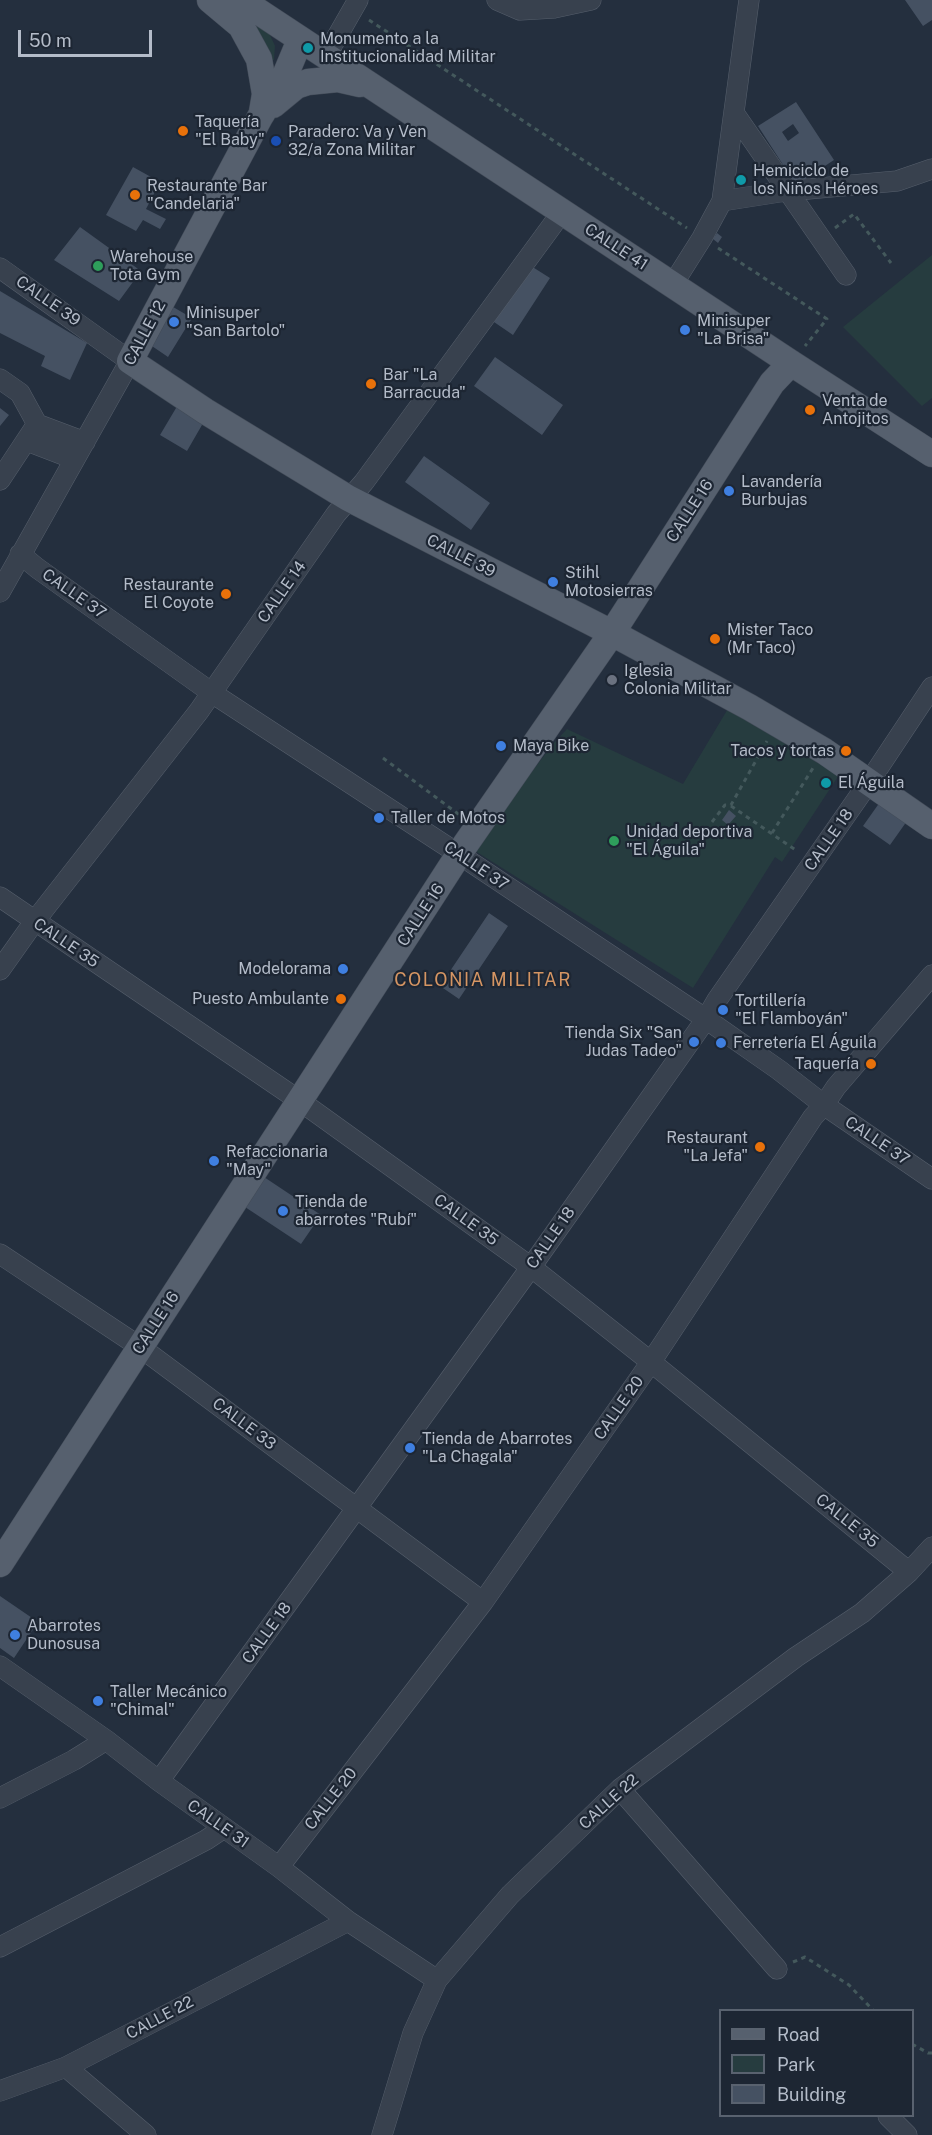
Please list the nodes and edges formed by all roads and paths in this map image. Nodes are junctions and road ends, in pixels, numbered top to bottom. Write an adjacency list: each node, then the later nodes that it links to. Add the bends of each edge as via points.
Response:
1 (210, 0): 11 (main road, via 241,26 259,59 265,94)
2 (241, 0): 7 (main road, CALLE 41)
3 (497, 0): 4 (street, via 520,10)
4 (591, 0)
5 (749, 0): 10 (street)
6 (355, 5): 8 (street); 16 (path)
7 (300, 40): 8 (main road, CALLE 41); 11 (main road, CALLE 12, via 284,78)
8 (326, 56): 9 (main road, CALLE 41)
9 (380, 93): 11 (main road, via 353,81 308,82 285,94); 15 (main road, CALLE 41)
10 (734, 113): 13 (street); 14 (street)
11 (260, 117): 22 (main road, CALLE 12)
12 (932, 169): 13 (street, via 897,181)
13 (786, 191): 14 (street); 17 (street)
14 (722, 201): 16 (street)
15 (562, 212): 21 (main road, CALLE 41); 30 (street, CALLE 14, via 364,482)
16 (702, 238): 21 (street); 23 (path, via 827,319)
17 (820, 238): 18 (path, via 854,214); 20 (street)
18 (891, 263)
19 (0, 268): 22 (street, CALLE 39)
20 (846, 275)
21 (673, 284): 23 (main road, CALLE 41)
22 (130, 361): 26 (street, CALLE 12); 30 (main road, CALLE 39)
23 (791, 363): 27 (main road, CALLE 41); 33 (main road, CALLE 16, via 772,383)
24 (0, 379): 25 (street, via 21,393)
25 (32, 432): 26 (street); 28 (street); 29 (street)
26 (85, 442): 28 (street, CALLE 12)
27 (932, 454)
28 (74, 459): 31 (street, CALLE 12)
29 (0, 480)
30 (348, 498): 33 (main road, CALLE 39); 35 (street, CALLE 14)
31 (20, 554): 32 (street, CALLE 12); 35 (street, CALLE 37)
32 (0, 592)
33 (612, 633): 36 (main road, CALLE 39); 43 (main road, CALLE 16)
34 (932, 687): 39 (street, CALLE 18)
35 (212, 693): 45 (street, CALLE 37); 48 (street, CALLE 14)
36 (776, 724): 37 (main road, CALLE 39); 40 (path)
37 (824, 751): 39 (main road, CALLE 39); 44 (path)
38 (383, 758): 43 (path)
39 (869, 782): 42 (main road, CALLE 39); 46 (street, CALLE 18)
40 (731, 805): 41 (path, via 725,806); 44 (path)
41 (712, 822)
42 (932, 826)
43 (476, 829): 45 (main road, CALLE 16)
44 (772, 833): 46 (path)
45 (460, 855): 51 (street, CALLE 37); 52 (main road, CALLE 16)
46 (813, 863): 51 (street, CALLE 18)
47 (0, 897): 48 (street, CALLE 35)
48 (34, 922): 49 (street, CALLE 14); 52 (street, CALLE 35)
49 (0, 970)
50 (932, 975): 53 (street, CALLE 20)
51 (706, 1019): 53 (street, CALLE 37); 56 (street, CALLE 18)
52 (300, 1101): 56 (street, CALLE 35); 57 (main road, CALLE 16)
53 (824, 1105): 54 (street, CALLE 37); 58 (street, CALLE 20)
54 (932, 1179)
55 (0, 1254): 57 (street, CALLE 33)
56 (531, 1267): 58 (street, CALLE 35); 59 (street, CALLE 18)
57 (140, 1347): 59 (street, CALLE 33); 61 (main road, CALLE 16)
58 (651, 1362): 62 (street, CALLE 35); 63 (street, CALLE 20)
59 (358, 1509): 63 (street, CALLE 33); 66 (street, CALLE 18)
60 (932, 1547): 62 (street, CALLE 22)
61 (0, 1564)
62 (909, 1572): 67 (street, CALLE 22, via 862,1612)
63 (483, 1602): 70 (street, CALLE 20)
64 (0, 1666): 65 (street, CALLE 31)
65 (106, 1740): 66 (street, CALLE 31); 68 (street)
66 (159, 1781): 69 (street, CALLE 31)
67 (620, 1789): 73 (street); 74 (street, CALLE 22, via 510,1894)
68 (0, 1798)
69 (224, 1828): 70 (street, CALLE 31); 72 (street)
70 (279, 1867): 71 (street, CALLE 31)
71 (348, 1921): 74 (street, CALLE 31); 78 (street, CALLE 22)
72 (0, 1947)
73 (777, 1969): 75 (path, via 805,1957 849,1985)
74 (437, 1980): 82 (street, CALLE 22, via 413,2033)
75 (872, 2009)
76 (914, 2045): 77 (path)
77 (932, 2053)
78 (66, 2067): 79 (street, CALLE 22); 81 (street)
79 (0, 2091)
80 (890, 2117): 83 (street)
81 (146, 2135)
82 (382, 2135)
83 (908, 2135)

